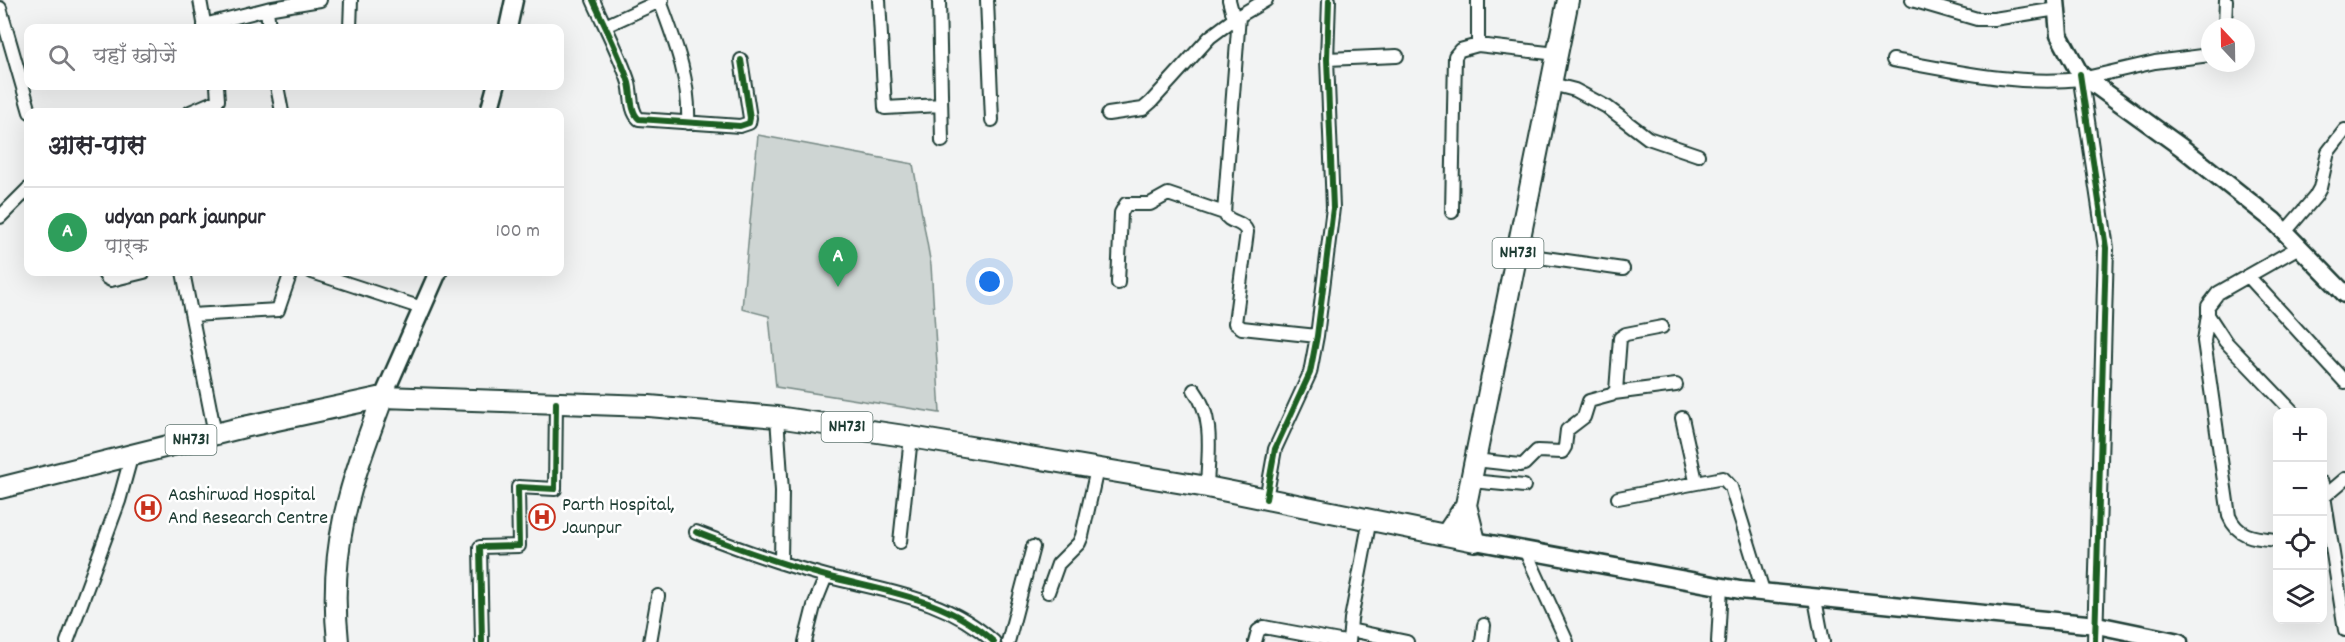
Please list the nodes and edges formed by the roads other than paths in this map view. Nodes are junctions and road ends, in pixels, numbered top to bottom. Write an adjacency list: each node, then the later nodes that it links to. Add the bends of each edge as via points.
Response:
1 (6, 0): 18 (street)
2 (200, 0): 24 (street)
3 (320, 0): 21 (street)
4 (351, 0): 27 (street)
5 (514, 0): 28 (main road)
6 (593, 0): 29 (street)
7 (661, 0): 29 (street); 49 (street, via 684,74)
8 (879, 0): 42 (street, via 885,108)
9 (939, 0): 42 (street)
10 (987, 0): 48 (street)
11 (1229, 0): 22 (street)
12 (1266, 0): 22 (street)
13 (1329, 0): 34 (street)
14 (1478, 0): 30 (street)
15 (1568, 0): 31 (highway, NH731)
16 (1912, 0): 19 (street, via 1977,19 1994,19)
17 (2226, 0): 23 (street)
18 (0, 3)
19 (2056, 4): 37 (main road, via 2059,35)
20 (0, 8): 43 (street)
21 (267, 9): 25 (street); 26 (street)
22 (1236, 18): 47 (street, via 1210,37 1143,109); 55 (street)
23 (2225, 18)
24 (204, 24)
25 (214, 24)
26 (269, 24)
27 (350, 24)
28 (509, 24)
29 (605, 26): 49 (street, via 629,84 636,116 645,121)
30 (1478, 45): 31 (street); 54 (street, via 1455,56)
31 (1557, 54): 38 (highway, NH731)
32 (2201, 55): 37 (street)
33 (1397, 56): 34 (street)
34 (1327, 59): 74 (street, via 1333,208)
35 (741, 60): 49 (street, via 748,123)
36 (1893, 60): 37 (street, via 2008,79 2052,82)
37 (2082, 77): 57 (main road, via 2181,147); 116 (street, via 2106,248)
38 (1552, 84): 52 (street, via 1575,90 1607,107 1648,138); 59 (highway, NH731)
39 (218, 90): 44 (street, via 219,100)
40 (278, 90): 45 (street)
41 (495, 90): 46 (main road)
42 (941, 105): 51 (street)
43 (29, 108)
44 (200, 108)
45 (281, 108)
46 (490, 108)
47 (1108, 114)
48 (992, 120)
49 (688, 123)
50 (2345, 130): 57 (street, via 2328,152 2315,197)
51 (942, 141)
52 (1698, 155)
53 (24, 193): 56 (street)
54 (1452, 212)
55 (1224, 213): 68 (street, via 1168,195 1150,204 1126,204 1121,213); 74 (street, via 1241,223 1247,232 1237,326)
56 (0, 217)
57 (2285, 232): 58 (main road)
58 (2299, 247): 67 (street); 69 (main road)
59 (1517, 254): 60 (street); 87 (highway, NH731)
60 (1623, 269)
61 (106, 276): 62 (street, via 111,280)
62 (128, 276)
63 (184, 276): 71 (street)
64 (290, 276): 71 (street, via 278,310)
65 (324, 276): 70 (street)
66 (436, 276): 70 (main road)
67 (2248, 276): 72 (street, via 2218,293 2208,306); 75 (street)
68 (1118, 283)
69 (2345, 294)
70 (422, 308): 79 (main road)
71 (192, 315): 84 (street)
72 (2208, 315): 81 (street, via 2225,341); 102 (street, via 2204,341 2229,516 2241,533)
73 (1662, 327): 78 (street, via 1620,338 1618,388)
74 (1317, 336): 97 (street, via 1310,373 1275,449)
75 (2345, 382)
76 (1676, 385): 78 (street)
77 (1194, 390): 93 (street, via 1209,427)
78 (1614, 393): 87 (street, via 1589,401 1584,417 1567,430 1562,452 1537,451 1520,465)
79 (383, 397): 80 (highway, NH731); 84 (highway, NH731); 120 (highway, via 354,473 341,525 335,591)
80 (556, 403): 82 (highway, NH731); 121 (street, via 555,489 518,487 519,546 480,547)
81 (2289, 408)
82 (777, 417): 85 (highway, NH731); 108 (street)
83 (1682, 418): 91 (street)
84 (215, 434): 86 (highway, NH731)
85 (911, 437): 88 (highway, NH731); 104 (street)
86 (132, 454): 94 (highway, NH731); 119 (street, via 119,501)
87 (1475, 460): 90 (highway, NH731)
88 (1097, 469): 93 (highway, NH731); 111 (street, via 1082,536 1061,559)
89 (2345, 479): 95 (street)
90 (1471, 481): 92 (street); 98 (highway, NH731)
91 (1696, 481): 96 (street); 112 (street, via 1718,477 1728,481)
92 (1524, 486)
93 (1207, 487): 97 (highway, NH731)
94 (0, 488)
95 (2327, 494)
96 (1618, 498)
97 (1266, 499): 99 (highway, NH731)
98 (1466, 505): 101 (highway, NH731); 103 (highway, NH731)
99 (1370, 519): 101 (highway, NH731); 118 (street)
100 (696, 532): 108 (street)
101 (1446, 535): 103 (highway, NH731)
102 (2273, 540)
103 (1475, 541): 107 (main road)
104 (900, 542)
105 (2327, 544): 117 (street)
106 (1033, 547): 125 (street)
107 (1525, 550): 110 (main road); 129 (street)
108 (781, 563): 109 (street)
109 (826, 576): 123 (street); 124 (street, via 940,607 976,626)
110 (1721, 587): 112 (main road); 130 (street)
111 (1048, 592)
112 (1764, 594): 114 (main road)
113 (658, 596): 122 (street)
114 (1815, 599): 116 (main road); 131 (street)
115 (1484, 624): 128 (street)
116 (2097, 625): 132 (street); 133 (main road)
117 (2345, 630)
118 (1348, 638): 126 (street, via 1264,627 1258,631); 127 (street)
119 (67, 642)
120 (338, 642)
121 (482, 642)
122 (650, 642)
123 (805, 642)
124 (994, 642)
125 (1008, 642)
126 (1255, 642)
127 (1407, 642)
128 (1482, 642)
129 (1567, 642)
130 (1718, 642)
131 (1823, 642)
132 (2095, 642)
133 (2179, 642)

